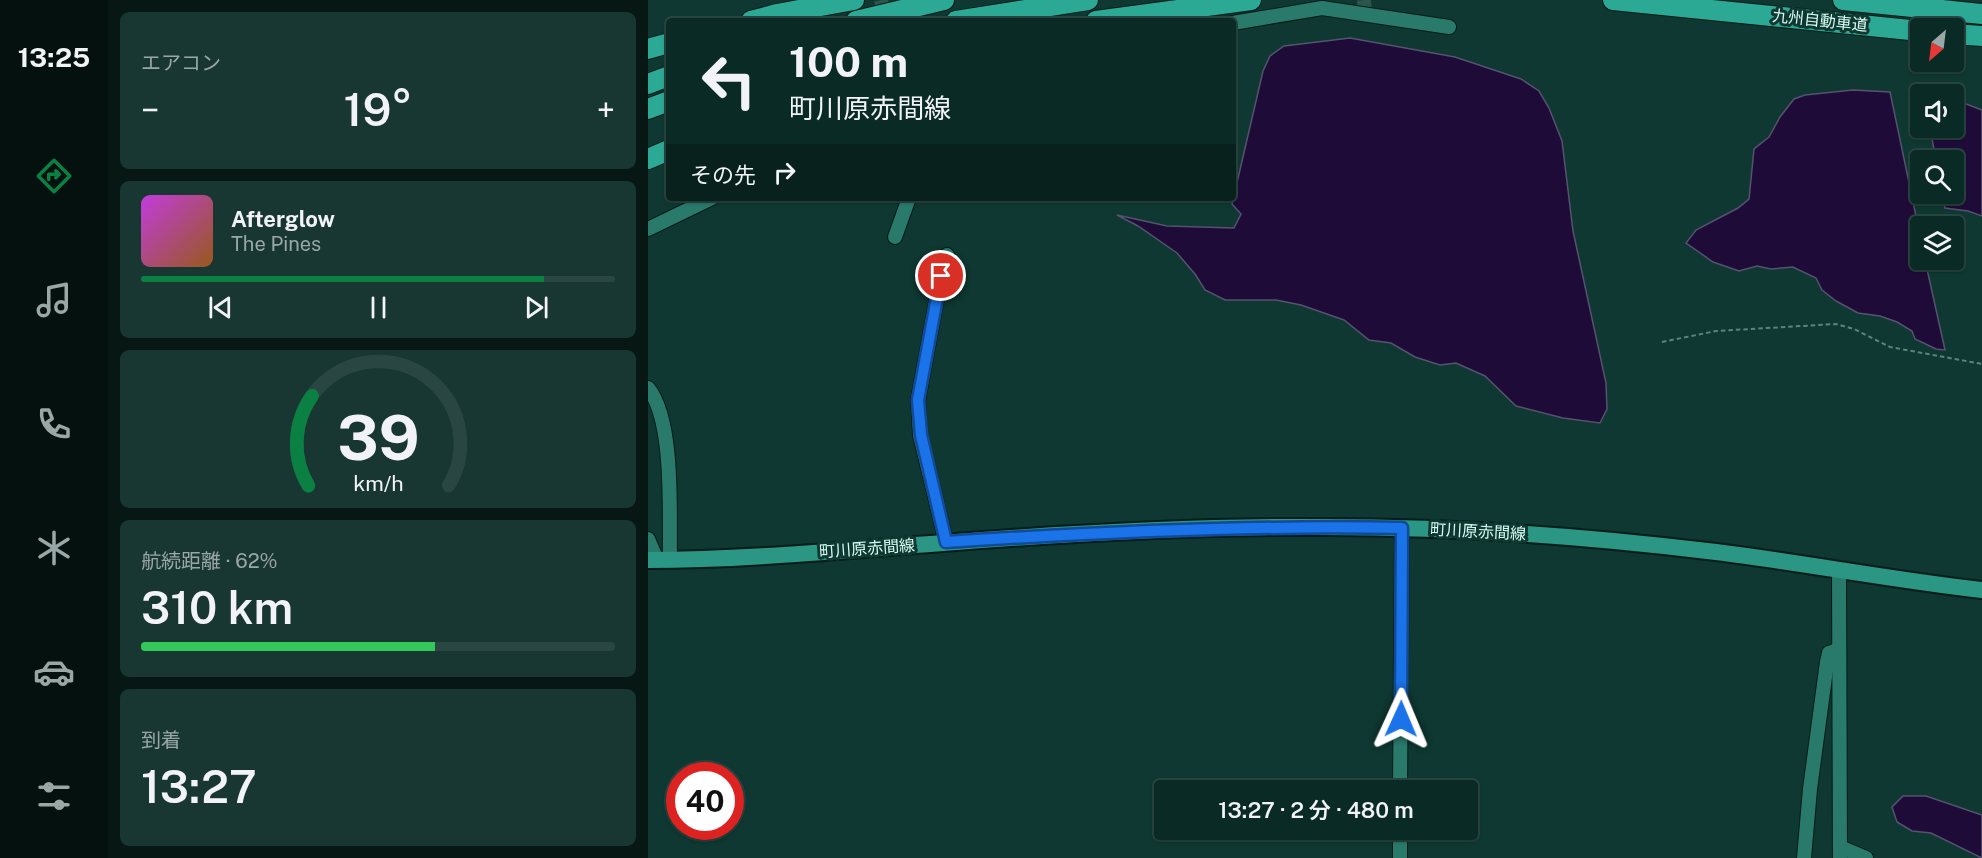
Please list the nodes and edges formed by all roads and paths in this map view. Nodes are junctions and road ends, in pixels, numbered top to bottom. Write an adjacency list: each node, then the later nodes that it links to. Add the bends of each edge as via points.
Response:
1 (854, 0): 8 (highway)
2 (944, 0): 9 (highway)
3 (1088, 0): 10 (highway)
4 (1251, 0): 11 (highway)
5 (1613, 0): 14 (highway, 九州自動車道)
6 (1843, 0): 7 (highway, 九州自動車道)
7 (1982, 14)
8 (762, 18)
9 (869, 18)
10 (975, 18)
11 (1118, 18)
12 (1236, 22): 13 (street, via 1322,8)
13 (1449, 27)
14 (1910, 29)
15 (1964, 35): 16 (highway)
16 (1982, 36)
17 (666, 44): 18 (highway)
18 (648, 50)
19 (666, 77): 20 (highway)
20 (648, 84)
21 (666, 102): 22 (highway)
22 (648, 108)
23 (666, 151): 24 (highway)
24 (648, 159)
25 (706, 201): 27 (street)
26 (908, 201): 28 (street)
27 (648, 229)
28 (895, 237)
29 (947, 255): 35 (street, via 918,400 921,435)
30 (1662, 342): 31 (path, via 1716,331 1836,324 1890,347)
31 (1982, 364)
32 (648, 388): 36 (street, via 663,422 669,483)
33 (1402, 528): 35 (main road, 町川原赤間線, via 1206,529); 37 (main road, 町川原赤間線, via 1652,545); 40 (street)
34 (648, 539): 36 (street)
35 (946, 542): 36 (main road, 町川原赤間線)
36 (658, 560)
37 (1839, 570): 38 (main road, 町川原赤間線); 39 (street)
38 (1982, 590)
39 (1838, 650): 42 (street); 44 (street, via 1829,653 1827,662)
40 (1400, 780)
41 (1400, 840): 43 (street)
42 (1840, 852): 45 (street)
43 (1400, 858)
44 (1804, 858)
45 (1866, 858)

